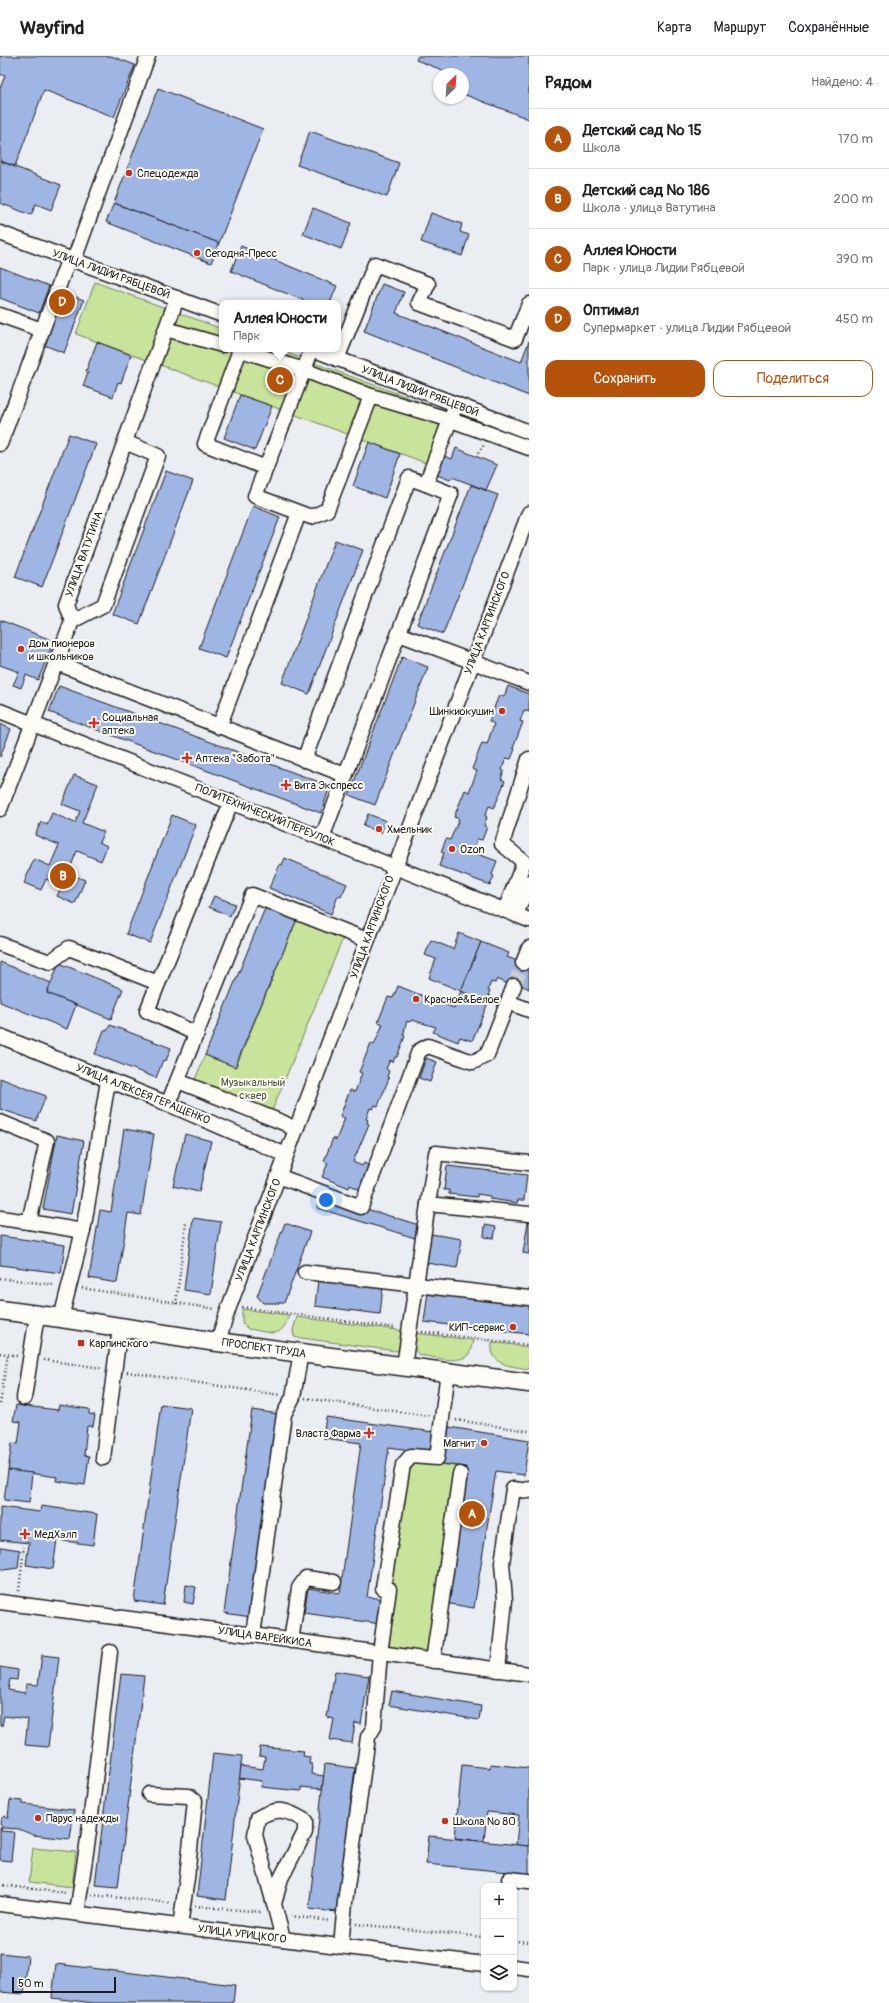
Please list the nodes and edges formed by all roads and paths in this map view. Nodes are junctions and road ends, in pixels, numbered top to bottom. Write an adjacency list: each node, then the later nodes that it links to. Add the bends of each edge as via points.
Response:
1 (148, 56): 3 (street)
2 (0, 233): 3 (street, УЛИЦА ЛИДИИ РЯБЦЕВОЙ)
3 (72, 259): 4 (street, УЛИЦА ЛИДИИ РЯБЦЕВОЙ); 9 (street)
4 (177, 298): 7 (street, УЛИЦА ЛИДИИ РЯБЦЕВОЙ); 8 (street, УЛИЦА ВАТУТИНА)
5 (529, 304): 11 (street, via 515,339 419,303 428,284 375,264)
6 (0, 314): 9 (street)
7 (219, 314)
8 (166, 329): 10 (street); 24 (street, УЛИЦА ВАТУТИНА)
9 (42, 330): 21 (street)
10 (219, 344)
11 (341, 349)
12 (238, 352): 27 (street, via 205,444)
13 (248, 352): 18 (street)
14 (311, 352): 18 (street)
15 (320, 352): 17 (street, УЛИЦА ЛИДИИ РЯБЦЕВОЙ)
16 (340, 352): 17 (street)
17 (337, 359): 20 (street, УЛИЦА ЛИДИИ РЯБЦЕВОЙ)
18 (304, 370): 19 (street); 27 (street)
19 (371, 396): 22 (street); 29 (street, via 327,510 311,517)
20 (456, 404): 22 (street); 23 (street, УЛИЦА ЛИДИИ РЯБЦЕВОЙ)
21 (5, 413): 25 (street)
22 (451, 420): 26 (street); 28 (street)
23 (529, 432)
24 (124, 442): 31 (street, УЛИЦА ВАТУТИНА, via 66,604); 31 (street, via 158,456 103,605)
25 (0, 444)
26 (529, 448)
27 (266, 468): 29 (street, via 255,496)
28 (426, 484): 32 (street, via 451,494); 39 (street, via 409,478)
29 (299, 512): 38 (street)
30 (529, 513): 33 (street, УЛИЦА КАРПИНСКОГО)
31 (72, 621): 34 (street)
32 (399, 634): 33 (street); 41 (street)
33 (472, 662): 35 (street); 45 (street, УЛИЦА КАРПИНСКОГО)
34 (57, 663): 37 (street); 38 (street)
35 (529, 683)
36 (0, 711): 37 (street, ПОЛИТЕХНИЧЕСКИЙ ПЕРЕУЛОК)
37 (34, 724): 42 (street, ПОЛИТЕХНИЧЕСКИЙ ПЕРЕУЛОК); 43 (street)
38 (219, 727): 39 (street)
39 (304, 760): 41 (street)
40 (529, 761): 47 (street, via 502,844 524,862)
41 (345, 775): 44 (street)
42 (231, 802): 44 (street, ПОЛИТЕХНИЧЕСКИЙ ПЕРЕУЛОК); 53 (street)
43 (0, 809)
44 (322, 838): 45 (street, ПОЛИТЕХНИЧЕСКИЙ ПЕРЕУЛОК)
45 (395, 867): 47 (street, ПОЛИТЕХНИЧЕСКИЙ ПЕРЕУЛОК); 49 (street, УЛИЦА КАРПИНСКОГО)
46 (529, 882): 47 (street)
47 (510, 913): 48 (street, ПОЛИТЕХНИЧЕСКИЙ ПЕРЕУЛОК)
48 (529, 920)
49 (367, 940): 57 (street, via 252,895); 63 (street, УЛИЦА КАРПИНСКОГО)
50 (0, 944): 53 (street, via 50,962 68,948)
51 (529, 948): 52 (street)
52 (523, 963)
53 (158, 983): 57 (street, via 147,1011)
54 (514, 986): 55 (street)
55 (508, 1002): 56 (street); 66 (street, via 487,1055 473,1062 428,1046 419,1051 361,1207)
56 (529, 1010)
57 (197, 1034): 60 (street)
58 (0, 1036): 59 (street, УЛИЦА АЛЕКСЕЯ ГЕРАЩЕНКО)
59 (108, 1081): 61 (street, УЛИЦА АЛЕКСЕЯ ГЕРАЩЕНКО); 72 (street)
60 (178, 1081): 61 (street); 63 (street)
61 (168, 1104): 64 (street, УЛИЦА АЛЕКСЕЯ ГЕРАЩЕНКО)
62 (0, 1122): 70 (street, via 47,1141)
63 (296, 1130): 64 (street, УЛИЦА КАРПИНСКОГО)
64 (286, 1155): 66 (street, УЛИЦА КАРПИНСКОГО)
65 (529, 1163): 67 (street, via 436,1153)
66 (278, 1176): 79 (street, УЛИЦА КАРПИНСКОГО)
67 (428, 1204): 68 (street); 75 (street)
68 (529, 1214)
69 (0, 1218): 70 (street)
70 (29, 1222): 72 (street)
71 (186, 1223): 78 (path)
72 (83, 1231): 76 (street)
73 (306, 1272): 75 (street)
74 (0, 1278): 76 (path)
75 (417, 1285): 77 (street); 84 (street)
76 (68, 1286): 78 (path); 82 (street)
77 (529, 1298)
78 (176, 1304): 79 (path, via 214,1309)
79 (229, 1308): 84 (path, via 239,1307); 85 (street, УЛИЦА КАРПИНСКОГО)
80 (0, 1310): 81 (main road, ПРОСПЕКТ ТРУДА)
81 (37, 1315): 82 (main road, ПРОСПЕКТ ТРУДА); 90 (street)
82 (61, 1318): 83 (main road, ПРОСПЕКТ ТРУДА)
83 (120, 1327): 85 (main road, ПРОСПЕКТ ТРУДА); 92 (street)
84 (410, 1330): 86 (path); 91 (street)
85 (218, 1341): 88 (main road, ПРОСПЕКТ ТРУДА)
86 (529, 1345)
87 (0, 1353): 89 (path)
88 (301, 1353): 91 (main road, ПРОСПЕКТ ТРУДА); 95 (street)
89 (8, 1354): 90 (path); 97 (path)
90 (30, 1358): 92 (path); 96 (street)
91 (404, 1366): 93 (main road, ПРОСПЕКТ ТРУДА)
92 (116, 1370): 95 (path); 100 (street)
93 (448, 1371): 94 (main road, ПРОСПЕКТ ТРУДА); 98 (street)
94 (529, 1383)
95 (294, 1397): 98 (path); 107 (street, via 284,1414)
96 (24, 1398)
97 (0, 1404)
98 (443, 1418): 99 (path); 110 (street, via 437,1458 411,1456 403,1465 383,1588 389,1589)
99 (529, 1431)
100 (103, 1458)
101 (460, 1474): 111 (street)
102 (529, 1488): 112 (street, via 513,1488 502,1563 505,1600)
103 (24, 1547): 105 (path)
104 (334, 1582): 108 (street, via 306,1578 299,1588)
105 (18, 1593)
106 (0, 1602): 107 (street, УЛИЦА ВАРЕЙКИСА)
107 (253, 1635): 108 (street, УЛИЦА ВАРЕЙКИСА)
108 (291, 1640): 110 (street, УЛИЦА ВАРЕЙКИСА)
109 (110, 1652): 118 (street)
110 (380, 1653): 111 (street, УЛИЦА ВАРЕЙКИСА); 123 (street, via 374,1727 368,1737)
111 (432, 1661): 112 (street, УЛИЦА ВАРЕЙКИСА)
112 (498, 1670): 113 (street, УЛИЦА ВАРЕЙКИСА)
113 (529, 1674)
114 (150, 1794): 120 (street, via 189,1796 195,1801)
115 (509, 1879): 116 (street)
116 (529, 1881)
117 (0, 1885): 118 (path)
118 (80, 1894): 120 (path); 122 (street)
119 (0, 1904): 122 (street, УЛИЦА УРИЦКОГО)
120 (183, 1904): 121 (path); 124 (street)
121 (275, 1909): 121 (street, via 281,1878 305,1832 305,1821 291,1812 270,1810 258,1818 255,1835); 123 (path); 126 (street)
122 (77, 1913): 124 (street, УЛИЦА УРИЦКОГО)
123 (344, 1923): 125 (path); 129 (street)
124 (180, 1926): 126 (street, УЛИЦА УРИЦКОГО)
125 (481, 1937)
126 (283, 1939): 129 (street, УЛИЦА УРИЦКОГО)
127 (517, 1941): 128 (path)
128 (529, 1942)
129 (341, 1946): 130 (street, УЛИЦА УРИЦКОГО)
130 (481, 1964)
131 (517, 1967): 132 (street)
132 (529, 1969)

